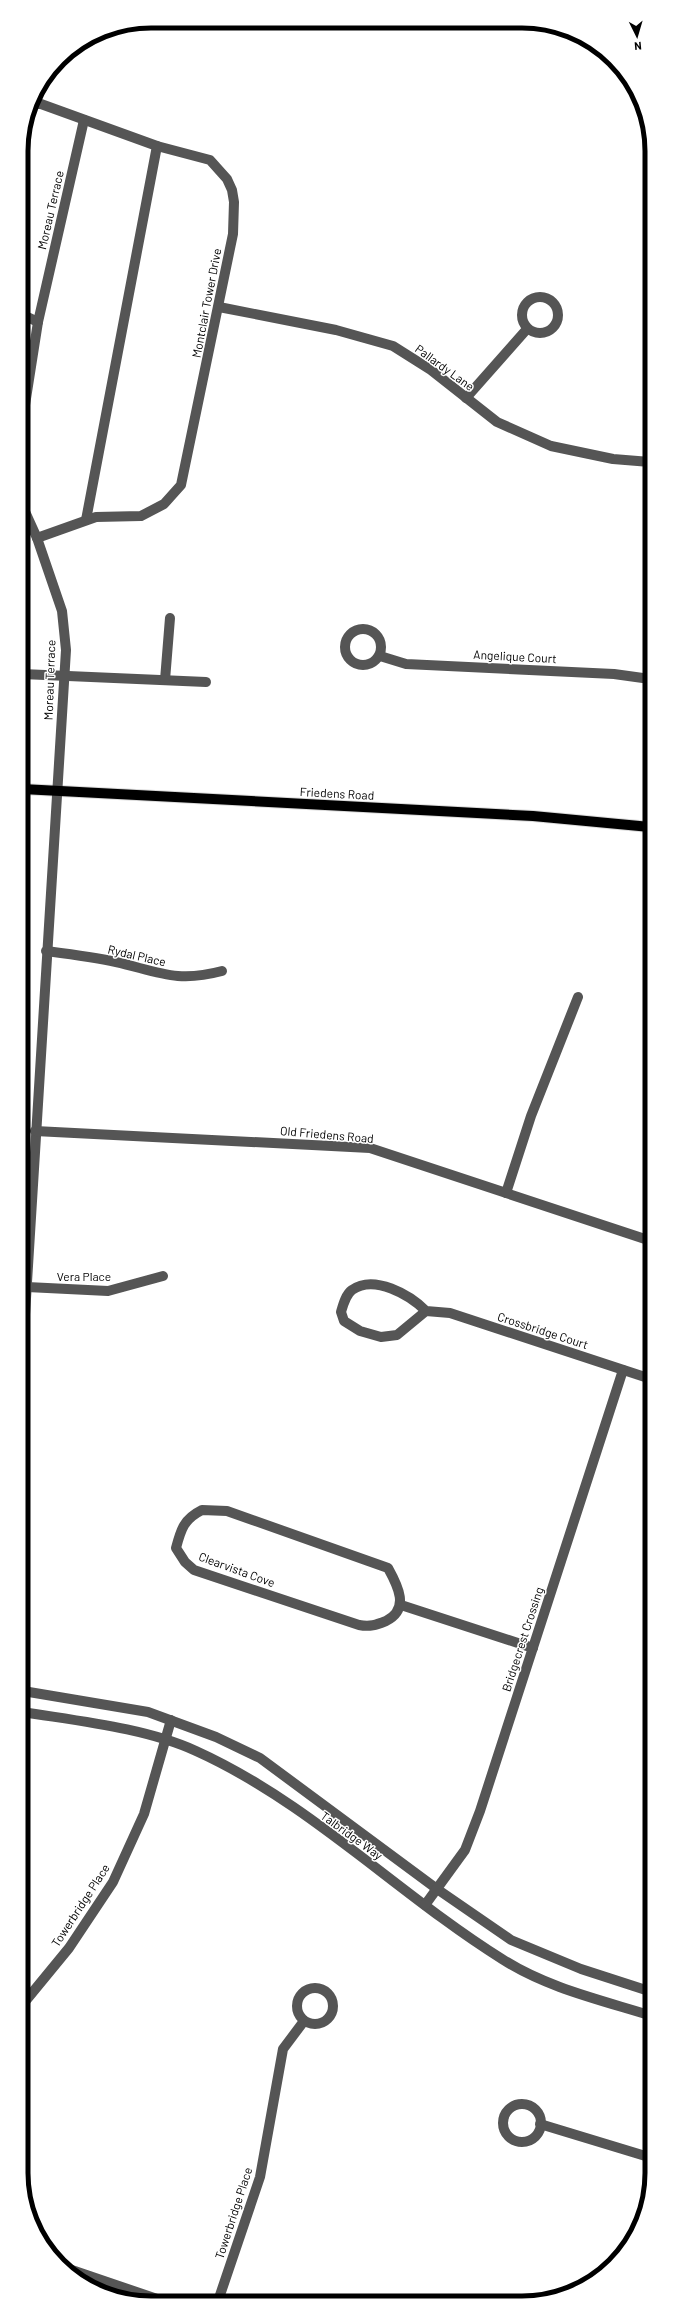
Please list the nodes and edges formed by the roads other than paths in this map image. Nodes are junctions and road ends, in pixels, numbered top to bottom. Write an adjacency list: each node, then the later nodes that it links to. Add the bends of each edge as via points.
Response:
1 (37, 104): 2 (street, Montclair Tower Drive)
2 (84, 120): 3 (street, Montclair Tower Drive); 6 (street, Moreau Terrace)
3 (157, 146): 4 (street, Montclair Tower Drive, via 210,160 227,179 232,190 233,234); 12 (street)
4 (219, 307): 9 (street, Pallardy Lane, via 336,330 393,346 431,370); 12 (street, Montclair Tower Drive, via 181,485 164,504 141,516 96,517)
5 (28, 317): 6 (street)
6 (38, 322): 8 (street, Moreau Terrace)
7 (527, 329): 9 (street)
8 (28, 365)
9 (466, 398): 10 (street, Pallardy Lane, via 497,422 551,446 613,459)
10 (645, 462)
11 (28, 519): 13 (street, Moreau Terrace)
12 (86, 520): 13 (street, Montclair Tower Drive)
13 (37, 538): 17 (street, Moreau Terrace, via 62,611 66,650)
14 (170, 618): 19 (street)
15 (380, 656): 18 (street, Angelique Court, via 406,664 614,674)
16 (28, 674): 17 (street)
17 (64, 676): 19 (street); 22 (street, Moreau Terrace)
18 (645, 678)
19 (165, 680): 20 (street)
20 (206, 682)
21 (28, 788): 22 (main road, Friedens Road)
22 (56, 790): 23 (main road, Friedens Road, via 533,816); 24 (street, Moreau Terrace)
23 (645, 826)
24 (46, 951): 25 (street, Rydal Place, via 115,962 172,976 192,977); 27 (street, Moreau Terrace)
25 (222, 971)
26 (578, 996): 28 (street, via 531,1116)
27 (35, 1131): 28 (street, Old Friedens Road, via 370,1148); 30 (street, Moreau Terrace)
28 (506, 1193): 29 (street, Old Friedens Road)
29 (645, 1239)
30 (28, 1268)
31 (163, 1276): 32 (street, Vera Place, via 108,1291)
32 (28, 1287)
33 (426, 1311): 33 (street, via 397,1335 381,1337 360,1331 344,1321 341,1312 351,1290 363,1285 398,1290 414,1298); 34 (street, Crossbridge Court, via 450,1313)
34 (622, 1370): 35 (street, Crossbridge Court); 37 (street, Bridgecrest Crossing)
35 (645, 1377)
36 (401, 1605): 36 (street, Clearvista Cove, via 400,1588 388,1568 228,1511 202,1510 190,1516 182,1526 176,1548 184,1562 194,1570 370,1627 393,1617); 37 (street)
37 (533, 1648): 42 (street, Bridgecrest Crossing, via 466,1850)
38 (28, 1692): 40 (street, Talbridge Way, via 148,1712)
39 (28, 1713): 41 (street, Talbridge Way, via 116,1726)
40 (171, 1720): 41 (street, Towerbridge Place); 42 (street, Talbridge Way, via 216,1737 260,1758 343,1817)
41 (164, 1740): 43 (street, Talbridge Way, via 195,1750 267,1789); 45 (street, Towerbridge Place, via 144,1814 113,1882 69,1948)
42 (438, 1890): 43 (street, Bridgecrest Crossing); 44 (street, Talbridge Way, via 511,1940)
43 (426, 1905): 46 (street, Talbridge Way, via 503,1960 548,1983)
44 (645, 1992)
45 (28, 1998)
46 (645, 2014)
47 (304, 2021): 52 (street, Towerbridge Place, via 283,2049 260,2177)
48 (540, 2124): 49 (street)
49 (645, 2156)
50 (80, 2273): 51 (street)
51 (151, 2296)
52 (219, 2296)

